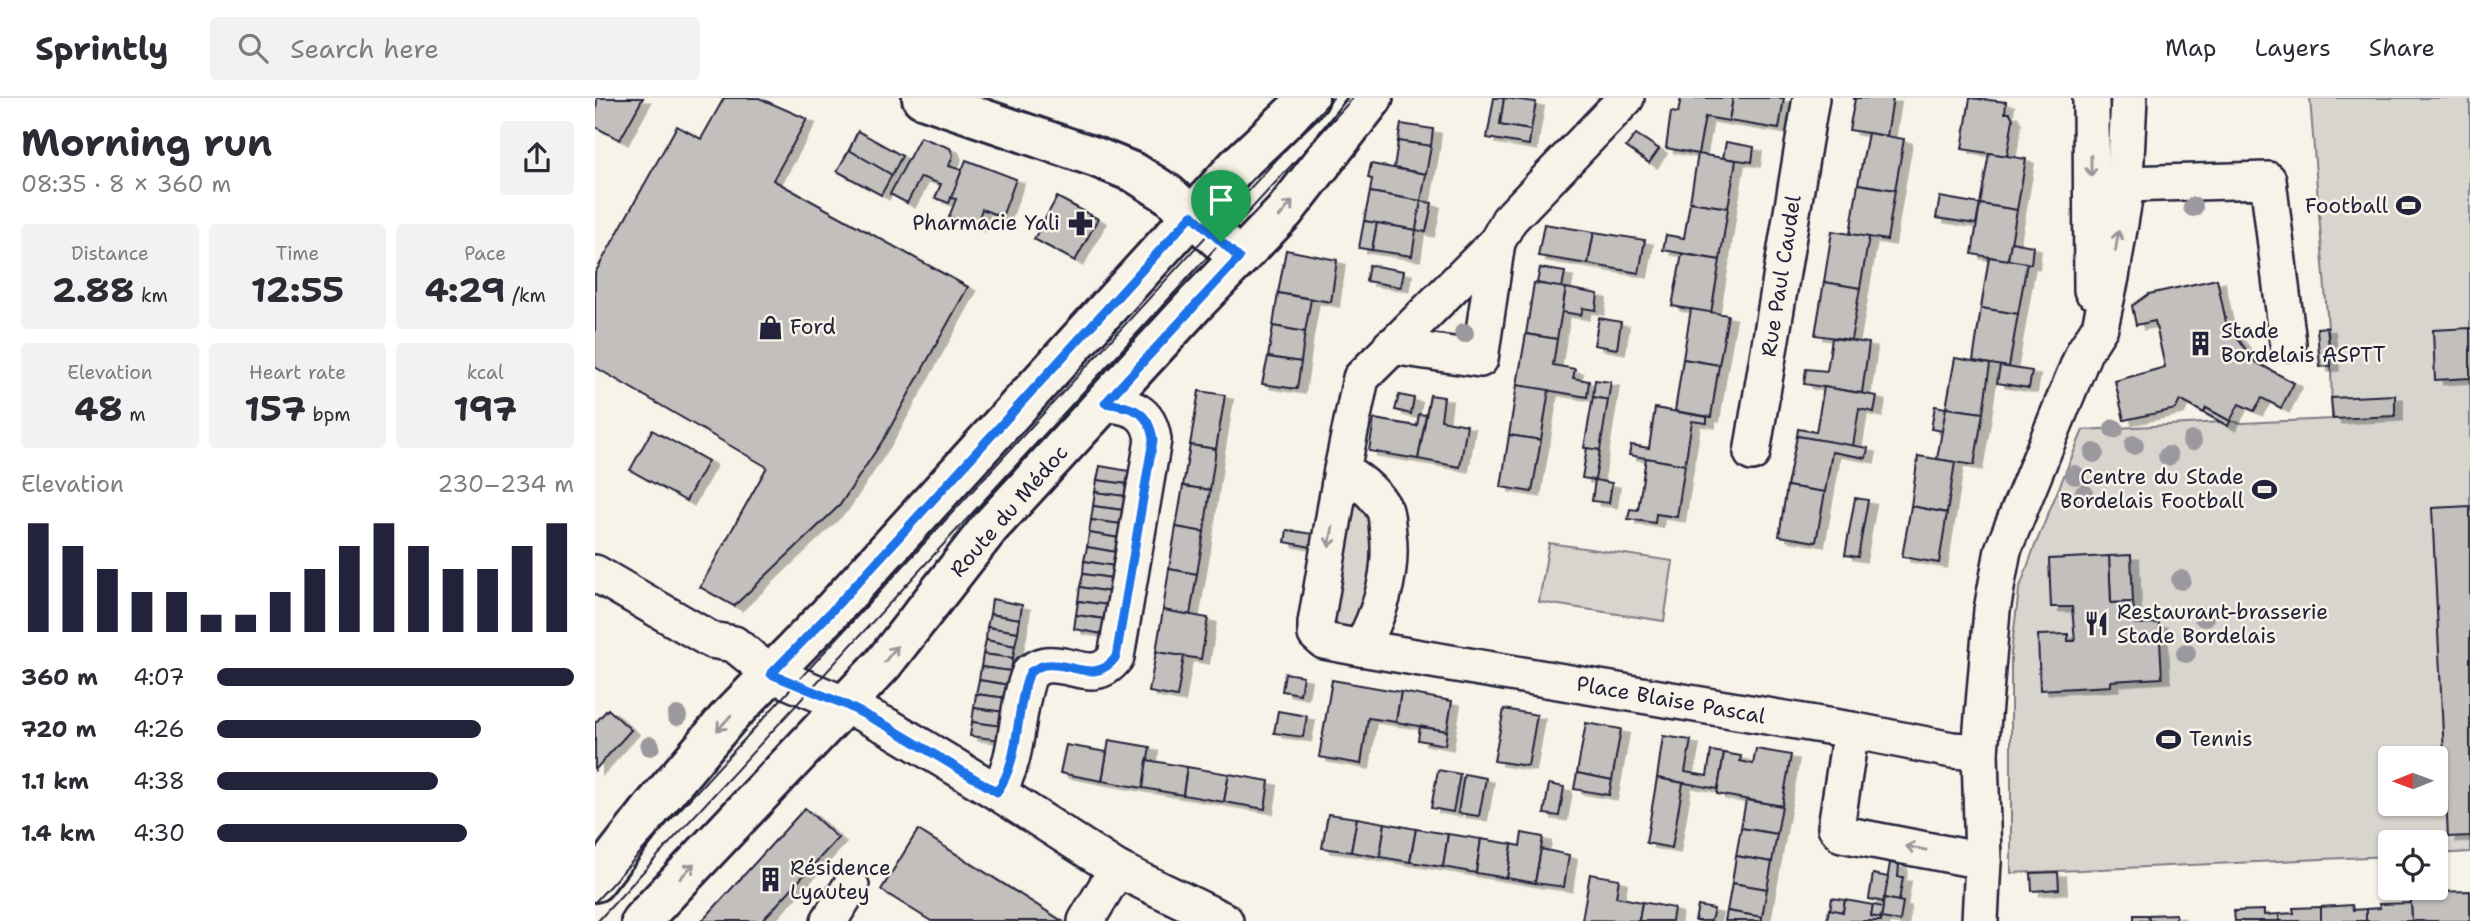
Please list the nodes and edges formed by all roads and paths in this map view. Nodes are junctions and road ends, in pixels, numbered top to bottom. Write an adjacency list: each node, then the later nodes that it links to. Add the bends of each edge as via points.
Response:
1 (922, 98): 9 (main road, via 1135,173)
2 (1309, 98): 9 (main road)
3 (1373, 98): 11 (main road, Route du Médoc, one-way to 3, via 1285,212)
4 (1626, 98): 10 (street, via 1509,220)
5 (1811, 98): 16 (street, Rue Paul Caudel)
6 (2090, 114): 7 (street); 14 (street, one-way to 14, via 2092,301)
7 (2128, 114): 8 (street)
8 (2125, 184): 12 (street, via 2268,180); 14 (street, one-way to 8, via 2100,327)
9 (1192, 215): 11 (main road); 20 (main road)
10 (1497, 242): 13 (street); 13 (street, via 1480,359)
11 (1239, 258): 15 (main road, Route du Médoc)
12 (2288, 343)
13 (1391, 346): 17 (street, via 1361,378)
14 (2084, 352): 23 (street, via 2003,550 1992,610)
15 (1105, 403): 21 (main road, Route du Médoc, one-way to 15, via 883,664 989,528); 24 (street, via 1139,411 1152,428 1153,440 1116,657 1098,671 1045,665 1030,672 1010,769)
16 (1752, 453)
17 (1342, 470): 19 (street, via 1364,484 1385,512 1391,557 1381,600); 19 (street, Place Blaise Pascal, one-way to 19, via 1316,634 1324,641)
18 (595, 573): 20 (street, via 711,640 734,644)
19 (1361, 648): 22 (street, Place Blaise Pascal)
20 (771, 674): 21 (street); 27 (main road, one-way to 27, via 719,729)
21 (844, 704): 24 (street); 29 (main road, Route du Médoc, one-way to 21)
22 (1851, 730): 23 (street, Place Blaise Pascal); 25 (street, one-way to 22, via 1842,834 1836,827)
23 (1980, 752): 25 (street)
24 (997, 792): 26 (street)
25 (1983, 861): 33 (street)
26 (1117, 869): 31 (street); 32 (street)
27 (595, 882)
28 (851, 886): 30 (street)
29 (641, 921)
30 (829, 921)
31 (1086, 921)
32 (1225, 921)
33 (1980, 921)

